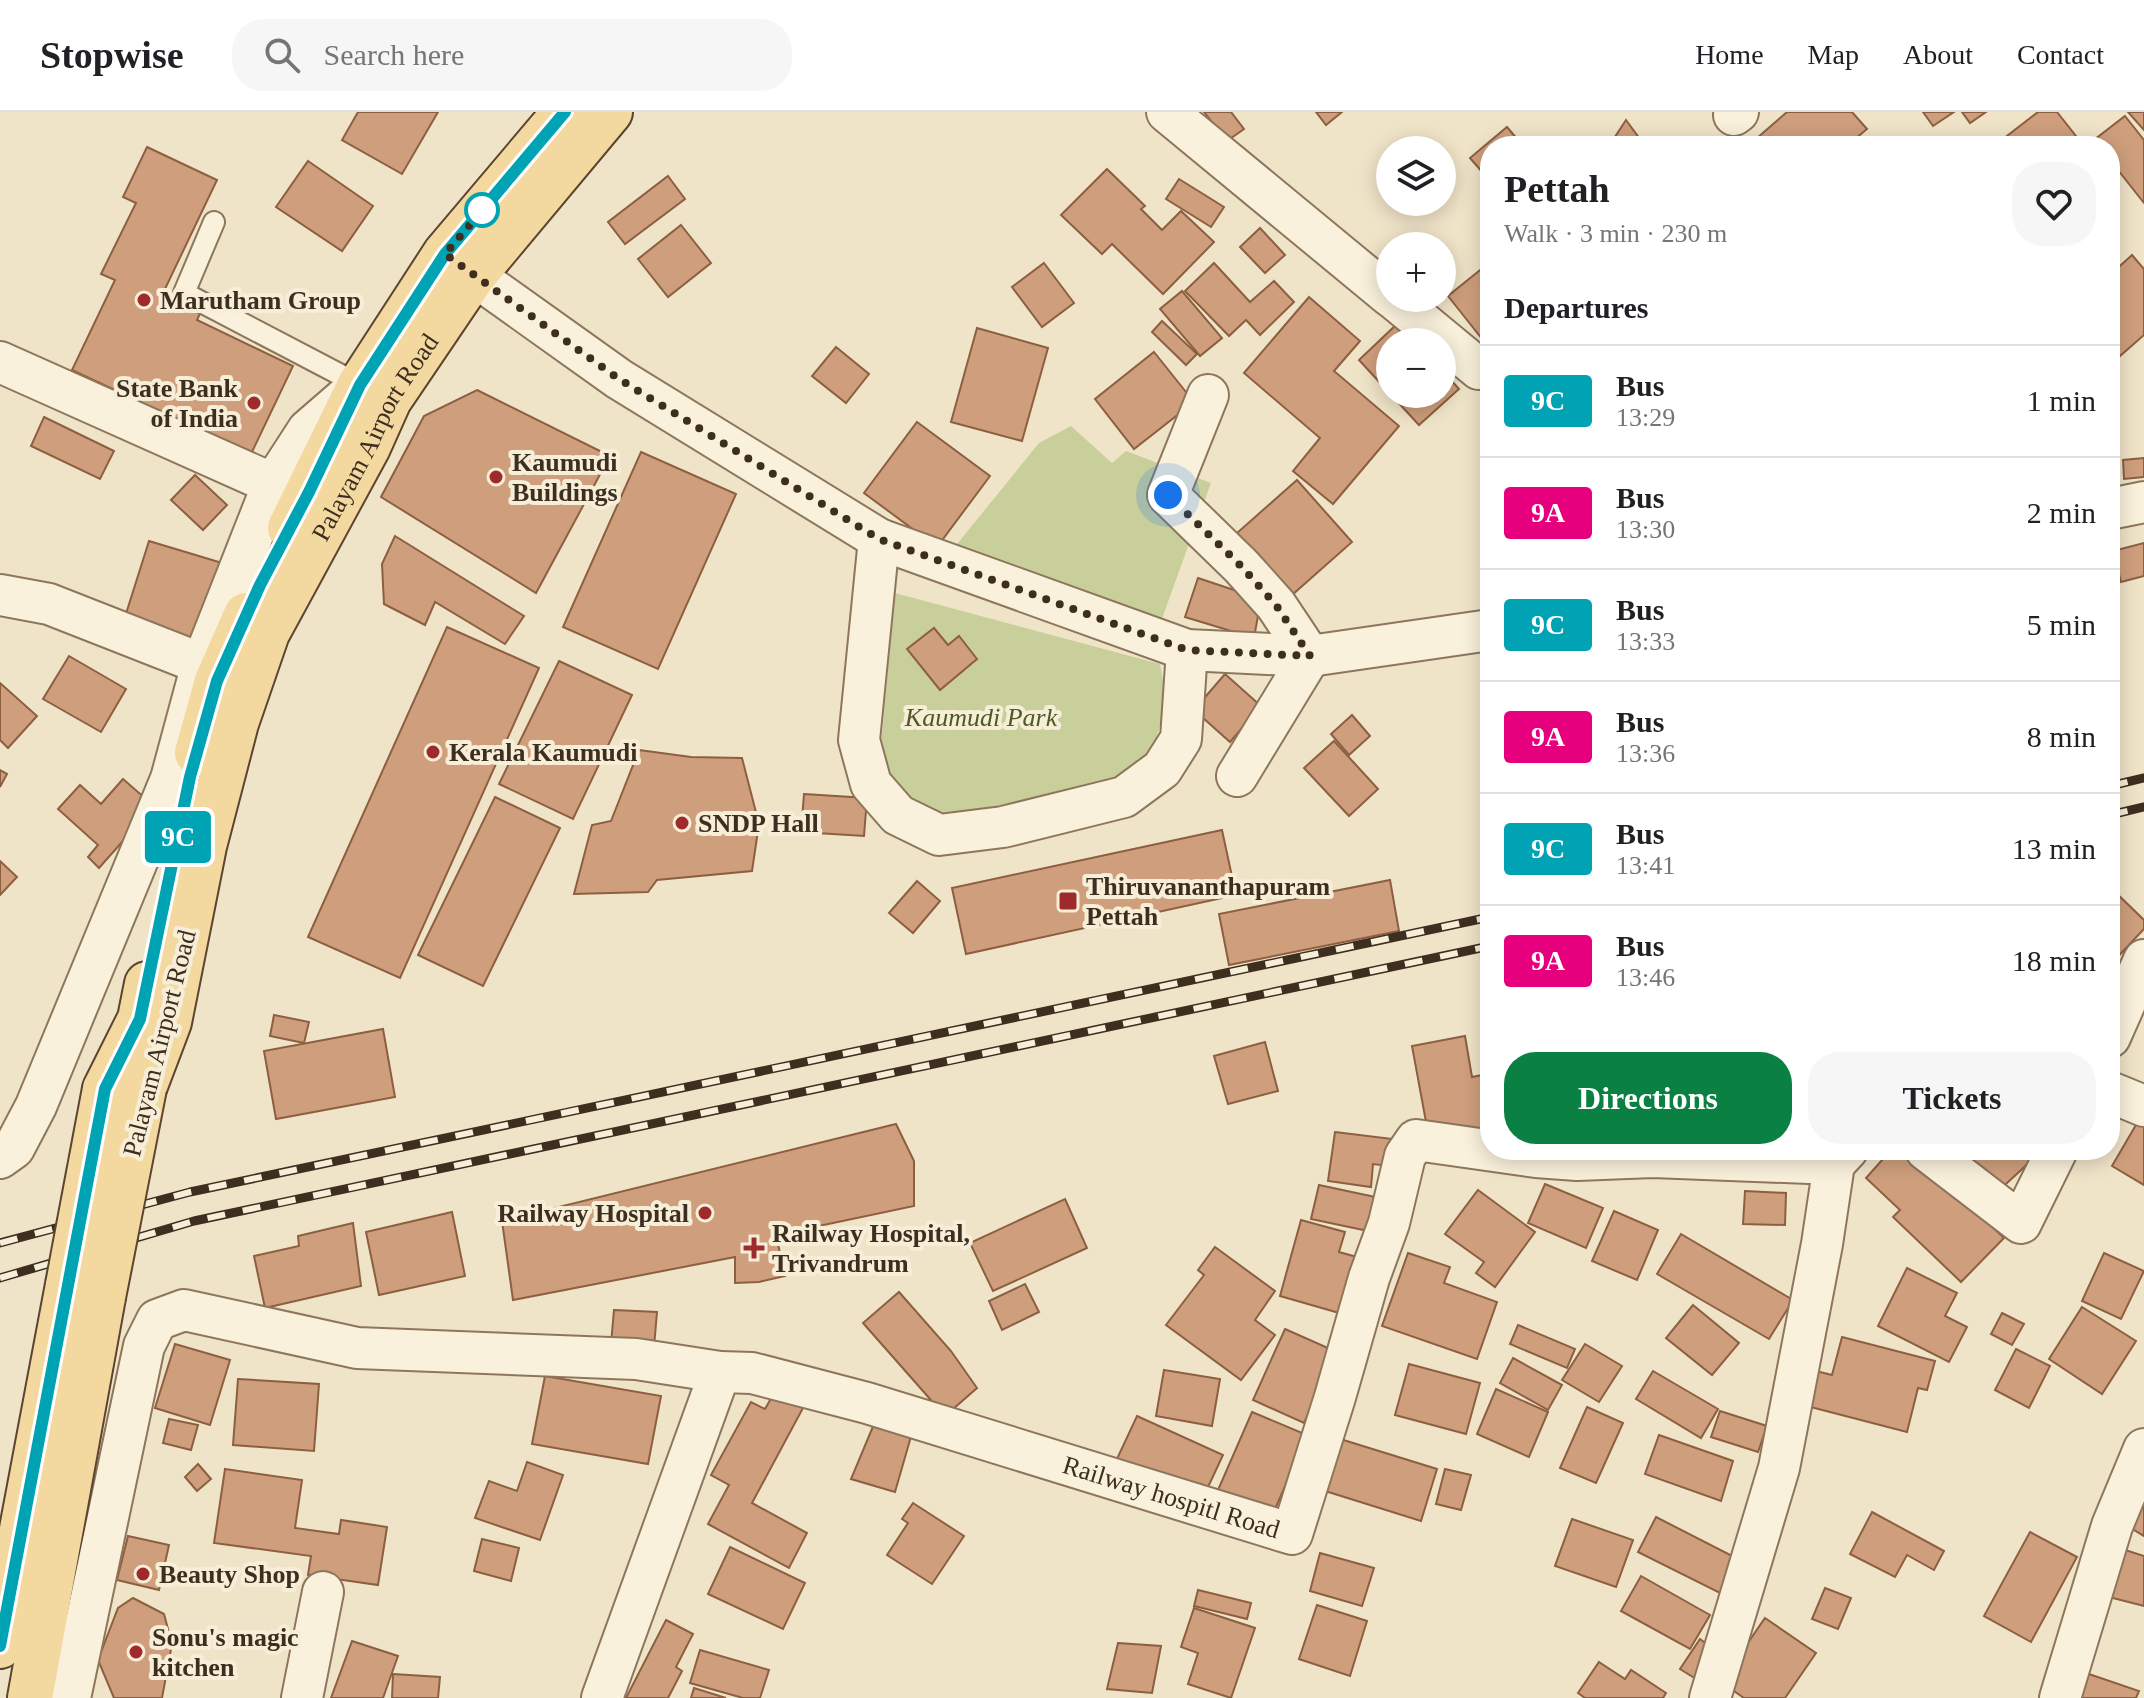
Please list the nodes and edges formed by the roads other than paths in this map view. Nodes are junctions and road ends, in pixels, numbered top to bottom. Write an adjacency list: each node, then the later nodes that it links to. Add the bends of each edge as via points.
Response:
1 (565, 112): 5 (main road, Palayam Airport Road)
2 (610, 112): 5 (main road, Palayam Airport Road)
3 (1167, 112): 6 (street)
4 (214, 222): 10 (lane, via 184,293)
5 (459, 265): 10 (main road, Palayam Airport Road); 15 (street, via 619,379); 24 (main road, Palayam Airport Road, via 267,633 236,723 204,846 169,1022)
6 (1376, 284)
7 (1410, 312): 9 (street)
8 (0, 362): 12 (street)
9 (1480, 368)
10 (360, 385): 12 (street, via 308,430); 24 (main road, Palayam Airport Road, via 217,681 190,777)
11 (1208, 395): 19 (street, via 1168,495 1276,605)
12 (273, 484): 20 (street)
13 (2144, 502): 14 (street)
14 (2120, 507)
15 (879, 539): 18 (street); 18 (street, via 859,740 871,784 898,815 939,835 1003,827 1124,797 1162,769 1181,739)
16 (0, 595): 20 (street, via 49,604)
17 (1480, 631): 19 (street)
18 (1187, 650): 19 (street)
19 (1310, 656): 21 (street)
20 (202, 664): 28 (street, via 171,779 122,901 36,1106 14,1148)
21 (1237, 776)
22 (2144, 960): 23 (street)
23 (2120, 1014)
24 (125, 1088): 32 (main road, bridge)
25 (2120, 1096): 26 (street)
26 (2144, 1106)
27 (1480, 1149): 33 (street, Railway hospitl Road, via 1416,1140 1405,1156 1292,1534 867,1403 752,1373)
28 (0, 1158)
29 (1839, 1160): 41 (street, via 1779,1468)
30 (1939, 1160): 31 (street, via 2021,1223)
31 (2052, 1160)
32 (86, 1291): 36 (main road); 37 (main road)
33 (720, 1372): 38 (street, via 636,1359 357,1348 184,1310 157,1320 144,1346); 40 (street)
34 (2144, 1449): 42 (street, via 2112,1526)
35 (323, 1592): 39 (street)
36 (0, 1646)
37 (30, 1698)
38 (70, 1698)
39 (302, 1698)
40 (602, 1698)
41 (1710, 1698)
42 (2060, 1698)

